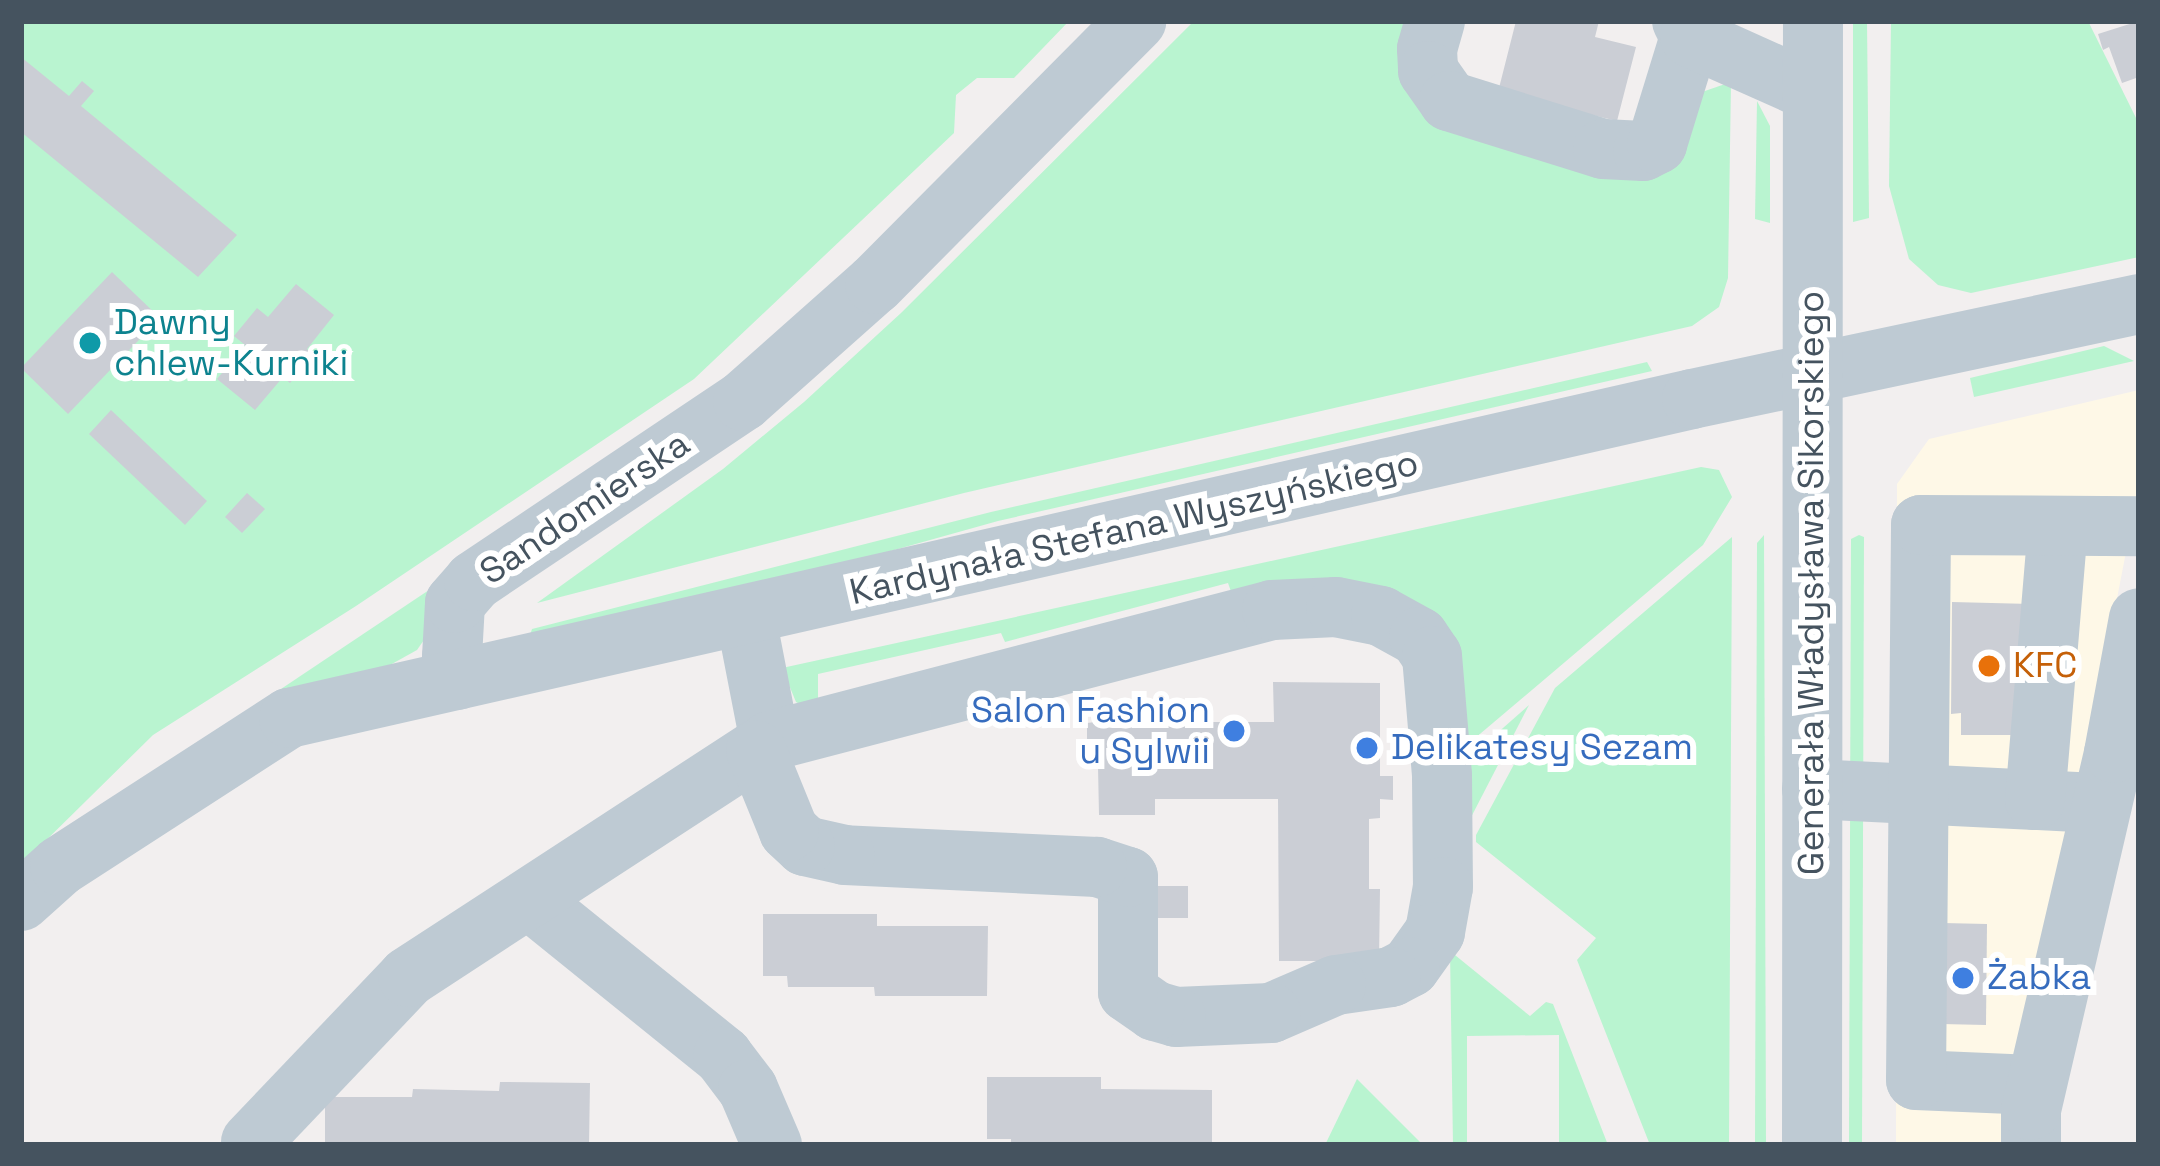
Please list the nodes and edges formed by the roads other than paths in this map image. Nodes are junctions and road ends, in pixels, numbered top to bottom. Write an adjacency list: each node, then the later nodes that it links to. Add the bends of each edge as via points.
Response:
1 (1136, 21): 12 (street, Sandomierska, via 874,284 743,401 474,581 454,603)
2 (1435, 21): 4 (street, via 1428,71 1449,101 1603,149 1643,151 1658,144)
3 (1813, 21): 5 (street, Generała Władysława Sikorskiego)
4 (1686, 29): 5 (street)
5 (1811, 91): 7 (street, Generała Władysława Sikorskiego)
6 (2139, 304): 7 (street, Kardynała Stefana Wyszyńskiego)
7 (1811, 374): 10 (street, Kardynała Stefana Wyszyńskiego); 15 (street, Generała Władysława Sikorskiego)
8 (2058, 526): 9 (street); 16 (street, via 1921,525); 17 (street)
9 (2139, 526)
10 (746, 618): 12 (street, Kardynała Stefana Wyszyńskiego); 13 (street)
11 (2139, 618): 14 (street)
12 (457, 680): 18 (street, via 289,718 60,866)
13 (763, 746): 13 (street, via 789,831 806,846 845,855 1097,867 1129,877 1128,992 1155,1012 1271,1013 1336,985 1391,977 1410,967 1436,932 1442,776 1432,656 1419,637 1381,616 1273,610); 19 (street)
14 (2118, 772): 17 (street); 20 (street)
15 (1812, 789): 16 (street); 23 (street, Generała Władysława Sikorskiego)
16 (1918, 793): 17 (street); 20 (street, via 1916,1080)
17 (2035, 800)
18 (21, 901)
19 (531, 901): 21 (street, via 408,977); 22 (street, via 723,1056)
20 (2036, 1085): 24 (street)
21 (251, 1142)
22 (772, 1145)
23 (1812, 1145)
24 (2031, 1145)

